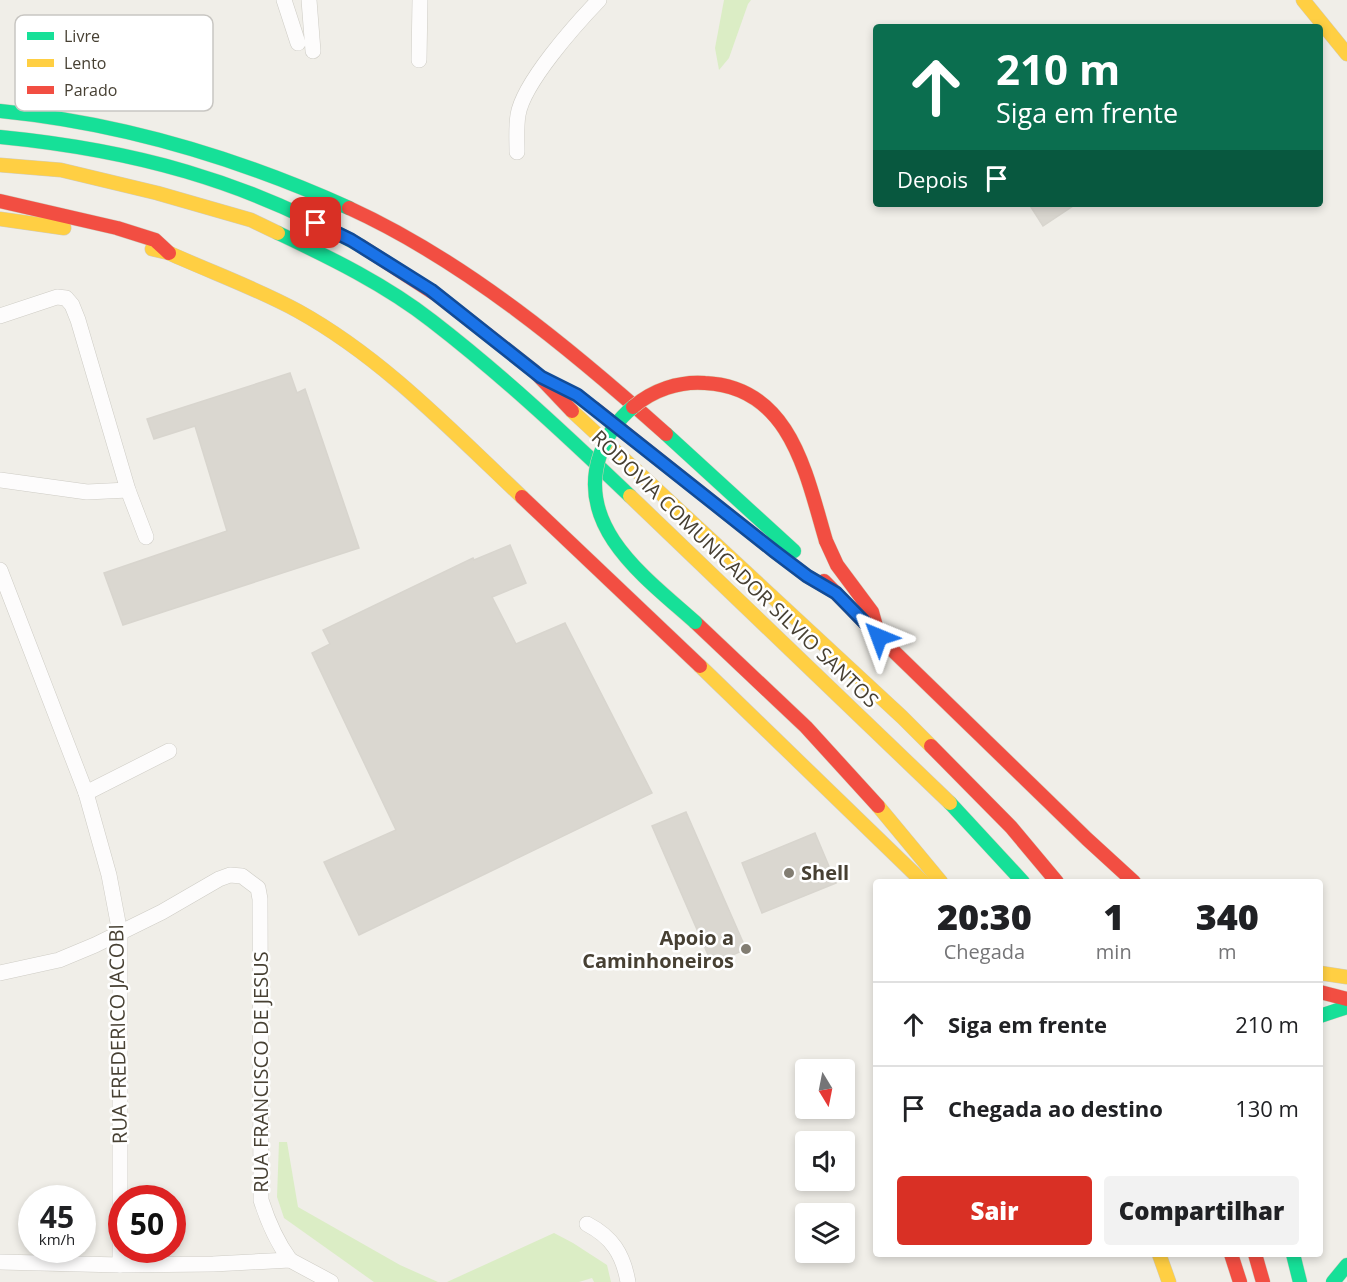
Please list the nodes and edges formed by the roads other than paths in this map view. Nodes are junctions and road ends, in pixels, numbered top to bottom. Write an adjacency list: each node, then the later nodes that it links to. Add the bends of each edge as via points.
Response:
1 (284, 0): 8 (street)
2 (309, 0): 9 (street)
3 (420, 0): 11 (street)
4 (598, 0): 14 (street, via 571,28 527,93 518,114)
5 (1303, 0): 6 (main road)
6 (1323, 24)
7 (1323, 25): 10 (main road)
8 (298, 43)
9 (313, 51)
10 (1347, 54)
11 (419, 60)
12 (0, 111): 25 (main road, via 42,114 167,140 347,205 411,240 578,358 650,418)
13 (0, 137): 20 (main road, RODOVIA COMUNICADOR SILVIO SANTOS, via 45,140 179,167 264,197 351,240 431,290)
14 (517, 152)
15 (0, 165): 31 (main road, RODOVIA COMUNICADOR SILVIO SANTOS, via 61,170 250,220 376,284 431,320 530,402 591,459 929,780)
16 (0, 201): 18 (main road, via 117,228 155,240)
17 (0, 219): 18 (main road, via 81,231)
18 (169, 253): 29 (main road, via 297,311 342,339 417,398)
19 (3, 313): 22 (street, via 57,297 66,298 72,305)
20 (541, 377): 25 (main road, via 582,399 774,551); 32 (main road, RODOVIA COMUNICADOR SILVIO SANTOS, via 569,408 902,717 1011,827)
21 (0, 480): 22 (street, via 87,492)
22 (128, 490): 23 (street)
23 (146, 537)
24 (0, 570): 28 (street, RUA FREDERICO JACOBI)
25 (836, 593): 26 (main road)
26 (879, 637): 30 (main road, bridge, via 872,612 837,565 826,541 801,460 784,427 769,409 753,396 707,381 674,384 649,393 615,422 599,450 593,483 595,505 604,528 630,561 806,727); 33 (main road)
27 (169, 751): 28 (street)
28 (86, 793): 34 (street, RUA FREDERICO JACOBI)
29 (919, 879)
30 (939, 879)
31 (1020, 879)
32 (1054, 879)
33 (1125, 879)
34 (120, 933): 35 (street, via 59,960); 47 (street, RUA FRANCISCO DE JESUS, via 230,875 242,876 258,888 261,1200 268,1223); 50 (street, RUA FREDERICO JACOBI)
35 (0, 973)
36 (1323, 973): 37 (main road)
37 (1347, 977)
38 (1323, 993): 39 (main road)
39 (1347, 999)
40 (1347, 1007): 41 (main road)
41 (1323, 1015)
42 (587, 1224): 52 (street, via 602,1232 618,1250)
43 (1160, 1257): 53 (main road)
44 (1232, 1257): 54 (main road)
45 (1256, 1257): 55 (main road)
46 (1294, 1257): 56 (main road)
47 (290, 1260): 50 (street); 51 (street)
48 (0, 1262): 50 (street)
49 (1347, 1264): 57 (main road)
50 (120, 1265)
51 (331, 1282)
52 (628, 1282)
53 (1169, 1282)
54 (1240, 1282)
55 (1263, 1282)
56 (1300, 1282)
57 (1333, 1282)

